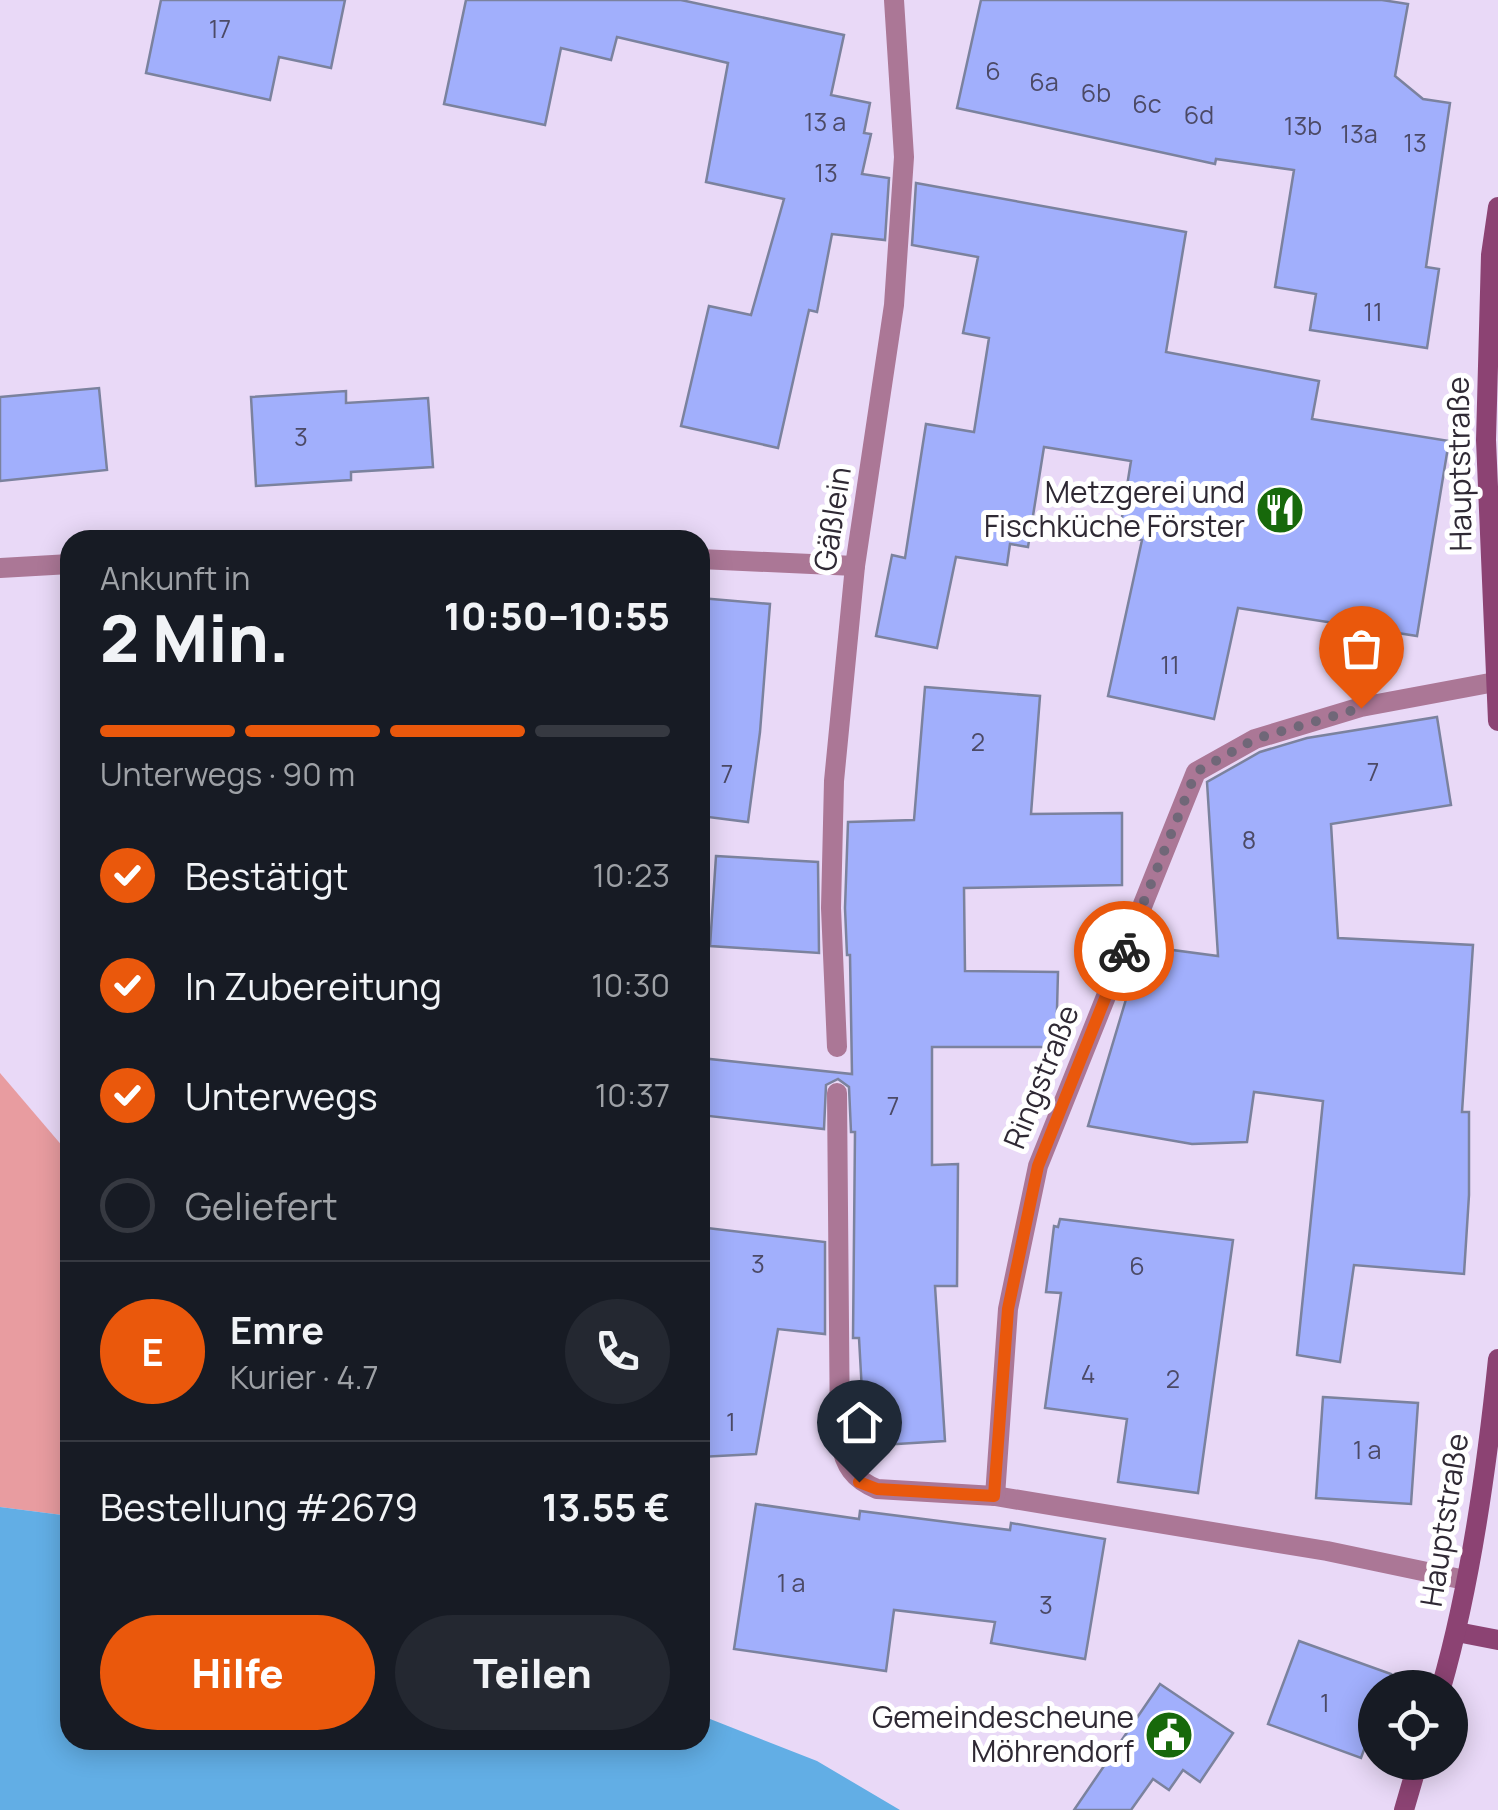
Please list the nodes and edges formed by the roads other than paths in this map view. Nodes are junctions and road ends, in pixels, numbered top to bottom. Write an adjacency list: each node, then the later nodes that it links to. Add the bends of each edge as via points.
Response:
1 (894, 0): 5 (street, Gäßlein, via 904,157 894,305)
2 (1498, 207): 7 (street, Hauptstraße, via 1486,440)
3 (710, 559): 5 (street)
4 (60, 565): 6 (street)
5 (855, 566): 9 (street, Gäßlein, via 834,781)
6 (0, 568)
7 (1496, 682): 8 (street, Hauptstraße); 12 (street, Ringstraße, via 1361,708 1255,739 1196,772 1038,1166 1008,1309)
8 (1498, 721)
9 (837, 1047)
10 (837, 1094): 12 (street, via 844,1463 859,1482 877,1489)
11 (1498, 1360): 13 (street, Hauptstraße)
12 (994, 1496): 13 (street)
13 (1464, 1580): 14 (street, Hauptstraße)
14 (1458, 1632): 15 (street); 16 (street, Hauptstraße)
15 (1498, 1640)
16 (1446, 1670)
17 (1413, 1780): 18 (street)
18 (1404, 1810)

